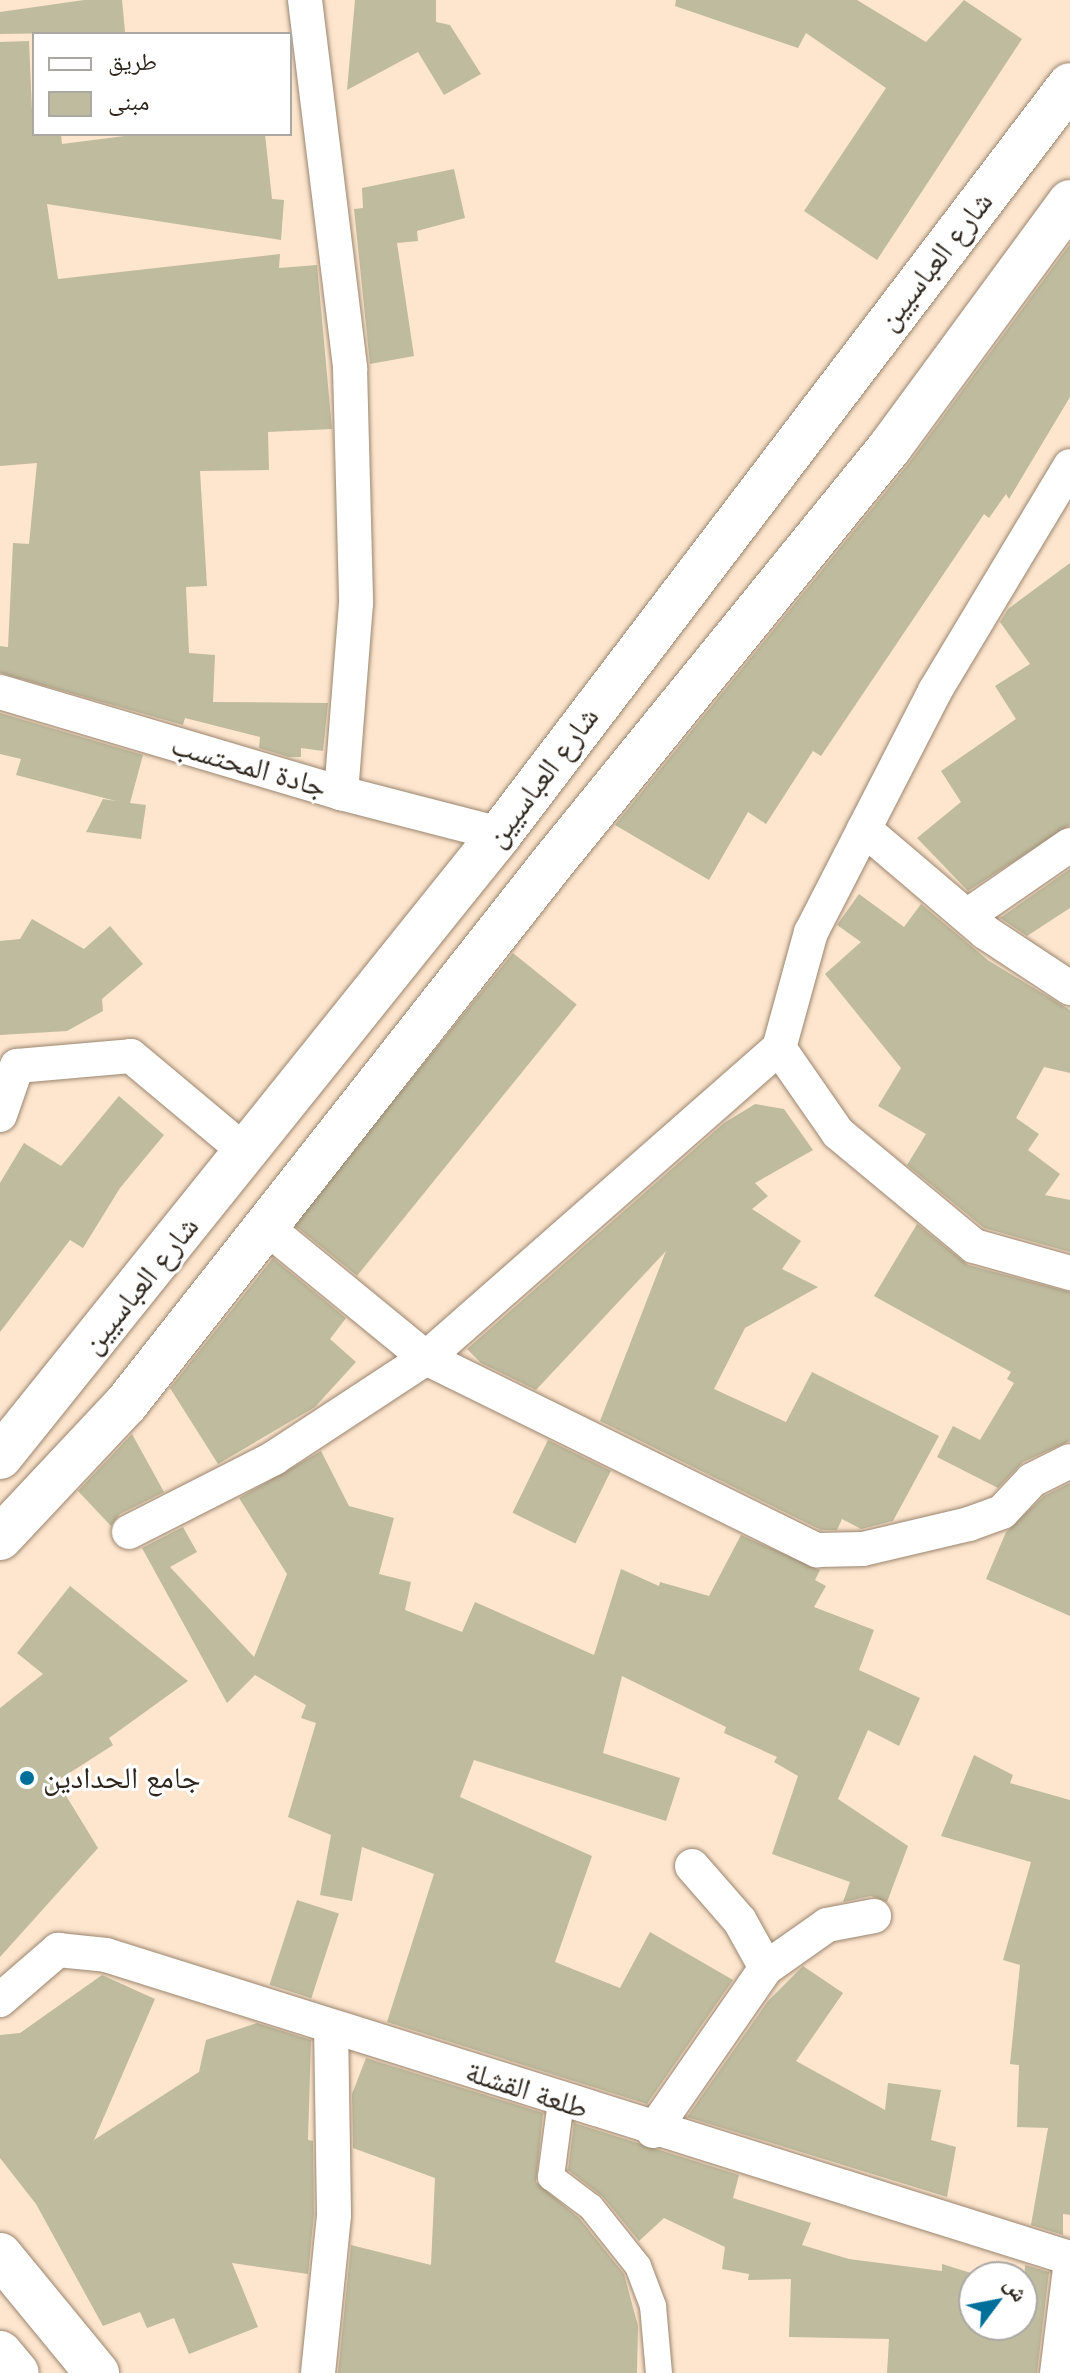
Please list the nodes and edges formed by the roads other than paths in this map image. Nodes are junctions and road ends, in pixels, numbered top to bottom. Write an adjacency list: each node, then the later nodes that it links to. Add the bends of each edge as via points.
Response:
1 (305, 0): 6 (street, via 350,368 356,603)
2 (1070, 85): 8 (main road, شارع العباسيين)
3 (1070, 202): 15 (main road, شارع العباسيين, via 890,447)
4 (1070, 466): 7 (street, via 935,691)
5 (0, 692): 6 (street, جادة المحتسب)
6 (341, 793): 8 (street, جادة المحتسب)
7 (864, 829): 10 (street); 12 (street, via 811,932)
8 (500, 834): 14 (main road, شارع العباسيين)
9 (1070, 845): 10 (street)
10 (967, 916): 11 (street)
11 (1070, 988)
12 (779, 1048): 16 (street, via 838,1133 974,1246); 17 (street)
13 (0, 1115): 14 (street, via 17,1066 131,1056)
14 (246, 1152): 18 (main road, شارع العباسيين)
15 (266, 1227): 17 (street); 21 (main road, شارع العباسيين, via 126,1404)
16 (1070, 1273)
17 (426, 1358): 19 (street, via 817,1550 863,1549 969,1524 1002,1512 1032,1480); 20 (street, via 274,1458)
18 (0, 1457)
19 (1070, 1461)
20 (129, 1532)
21 (0, 1538)
22 (692, 1866): 24 (street, via 740,1921)
23 (874, 1916): 24 (street, via 827,1925)
24 (766, 1968): 28 (street)
25 (0, 2000): 26 (street, طلعة القشلة, via 58,1950 106,1955)
26 (331, 2027): 27 (street, طلعة القشلة); 35 (street, via 334,2215)
27 (561, 2101): 28 (street, طلعة القشلة); 36 (street, via 551,2177 591,2207 638,2266 653,2306)
28 (653, 2131): 30 (street, طلعة القشلة)
29 (0, 2255): 34 (main road)
30 (1070, 2258)
31 (1070, 2269): 37 (street)
32 (0, 2353): 33 (main road)
33 (17, 2373)
34 (97, 2373)
35 (318, 2373)
36 (659, 2373)
37 (1057, 2373)

